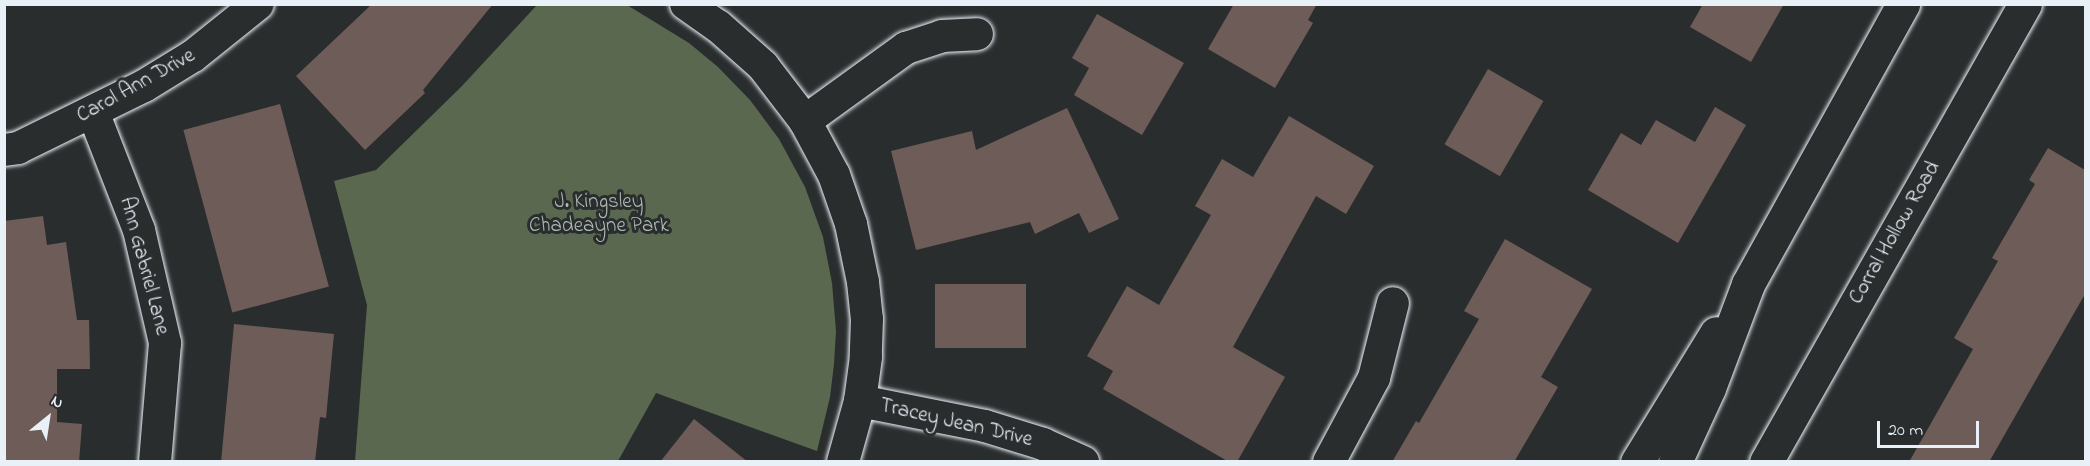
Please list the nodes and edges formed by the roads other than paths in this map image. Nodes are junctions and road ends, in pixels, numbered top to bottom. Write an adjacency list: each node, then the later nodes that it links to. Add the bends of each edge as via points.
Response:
1 (258, 4): 6 (street, Carol Ann Drive, via 193,56)
2 (686, 4): 7 (street, via 763,66)
3 (1903, 4): 9 (main road)
4 (2025, 4): 18 (main road, Corral Hollow Road)
5 (977, 34): 7 (street, via 942,36 906,48)
6 (93, 112): 8 (street, Carol Ann Drive, via 18,148); 12 (street, Ann Gabriel Lane, via 139,230 165,343)
7 (805, 121): 11 (street, via 834,175 851,224 863,282 867,319)
8 (4, 150)
9 (1748, 284): 16 (main road, via 1689,372); 17 (main road, via 1709,388)
10 (1392, 303): 15 (street, via 1374,378)
11 (860, 401): 13 (street); 14 (street, Tracey Jean Drive, via 985,426)
12 (155, 462)
13 (843, 462)
14 (1083, 462)
15 (1329, 462)
16 (1637, 462)
17 (1675, 462)
18 (1766, 462)

